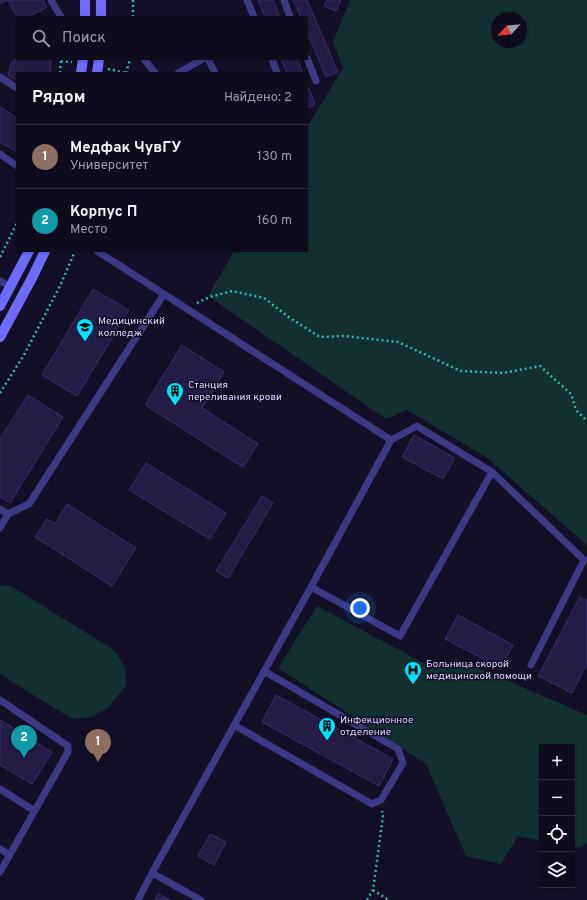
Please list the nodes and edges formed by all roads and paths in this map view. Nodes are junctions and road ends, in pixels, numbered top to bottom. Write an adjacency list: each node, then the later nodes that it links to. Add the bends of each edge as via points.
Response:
1 (51, 0): 7 (lane)
2 (85, 0): 8 (main road)
3 (101, 0): 9 (main road)
4 (133, 0): 10 (path)
5 (247, 0): 11 (lane)
6 (284, 0): 12 (lane)
7 (60, 16)
8 (85, 16)
9 (101, 16)
10 (133, 16)
11 (254, 16)
12 (290, 16)
13 (61, 60): 22 (path); 24 (path)
14 (83, 60): 25 (main road)
15 (99, 60): 26 (main road)
16 (130, 60): 28 (path)
17 (145, 60): 29 (lane)
18 (201, 60): 30 (lane)
19 (208, 60): 31 (lane)
20 (272, 60): 32 (lane)
21 (308, 60): 34 (lane)
22 (72, 62)
23 (108, 69): 27 (path)
24 (60, 72)
25 (82, 72)
26 (98, 72)
27 (122, 72)
28 (126, 72)
29 (154, 72)
30 (180, 72)
31 (214, 72)
32 (277, 72)
33 (0, 77): 35 (lane)
34 (316, 81)
35 (16, 87)
36 (0, 154): 37 (lane)
37 (16, 165)
38 (16, 225): 43 (path)
39 (28, 252): 45 (main road)
40 (45, 252): 46 (main road)
41 (75, 252): 51 (path, via 24,355)
42 (99, 252): 47 (lane)
43 (0, 257)
44 (0, 281): 45 (lane)
45 (11, 286): 46 (main road); 48 (main road)
46 (24, 293): 50 (main road)
47 (164, 294): 49 (lane); 56 (lane, via 29,504)
48 (0, 306)
49 (187, 309): 52 (path, via 210,297 232,291 264,298 320,337 344,336 398,342 461,371 503,373 540,366 571,394 576,410); 53 (lane)
50 (0, 337)
51 (0, 393)
52 (587, 421)
53 (391, 440): 54 (lane, via 417,426); 58 (lane)
54 (492, 472): 58 (lane, via 400,636); 59 (lane, via 584,560)
55 (0, 509): 56 (lane)
56 (8, 514): 57 (lane)
57 (0, 528)
58 (311, 587): 60 (lane)
59 (531, 665)
60 (264, 671): 62 (lane); 64 (lane, via 398,749 403,763)
61 (0, 700): 65 (lane, via 68,746 68,752)
62 (234, 725): 64 (lane, via 372,804); 69 (lane)
63 (0, 789): 65 (lane)
64 (381, 800): 70 (path, via 383,816)
65 (35, 811): 67 (lane)
66 (0, 849): 67 (lane)
67 (10, 855): 68 (lane)
68 (0, 872)
69 (152, 873): 71 (lane); 72 (lane)
70 (373, 890): 73 (path); 74 (path)
71 (138, 900)
72 (201, 900)
73 (367, 900)
74 (389, 900)

